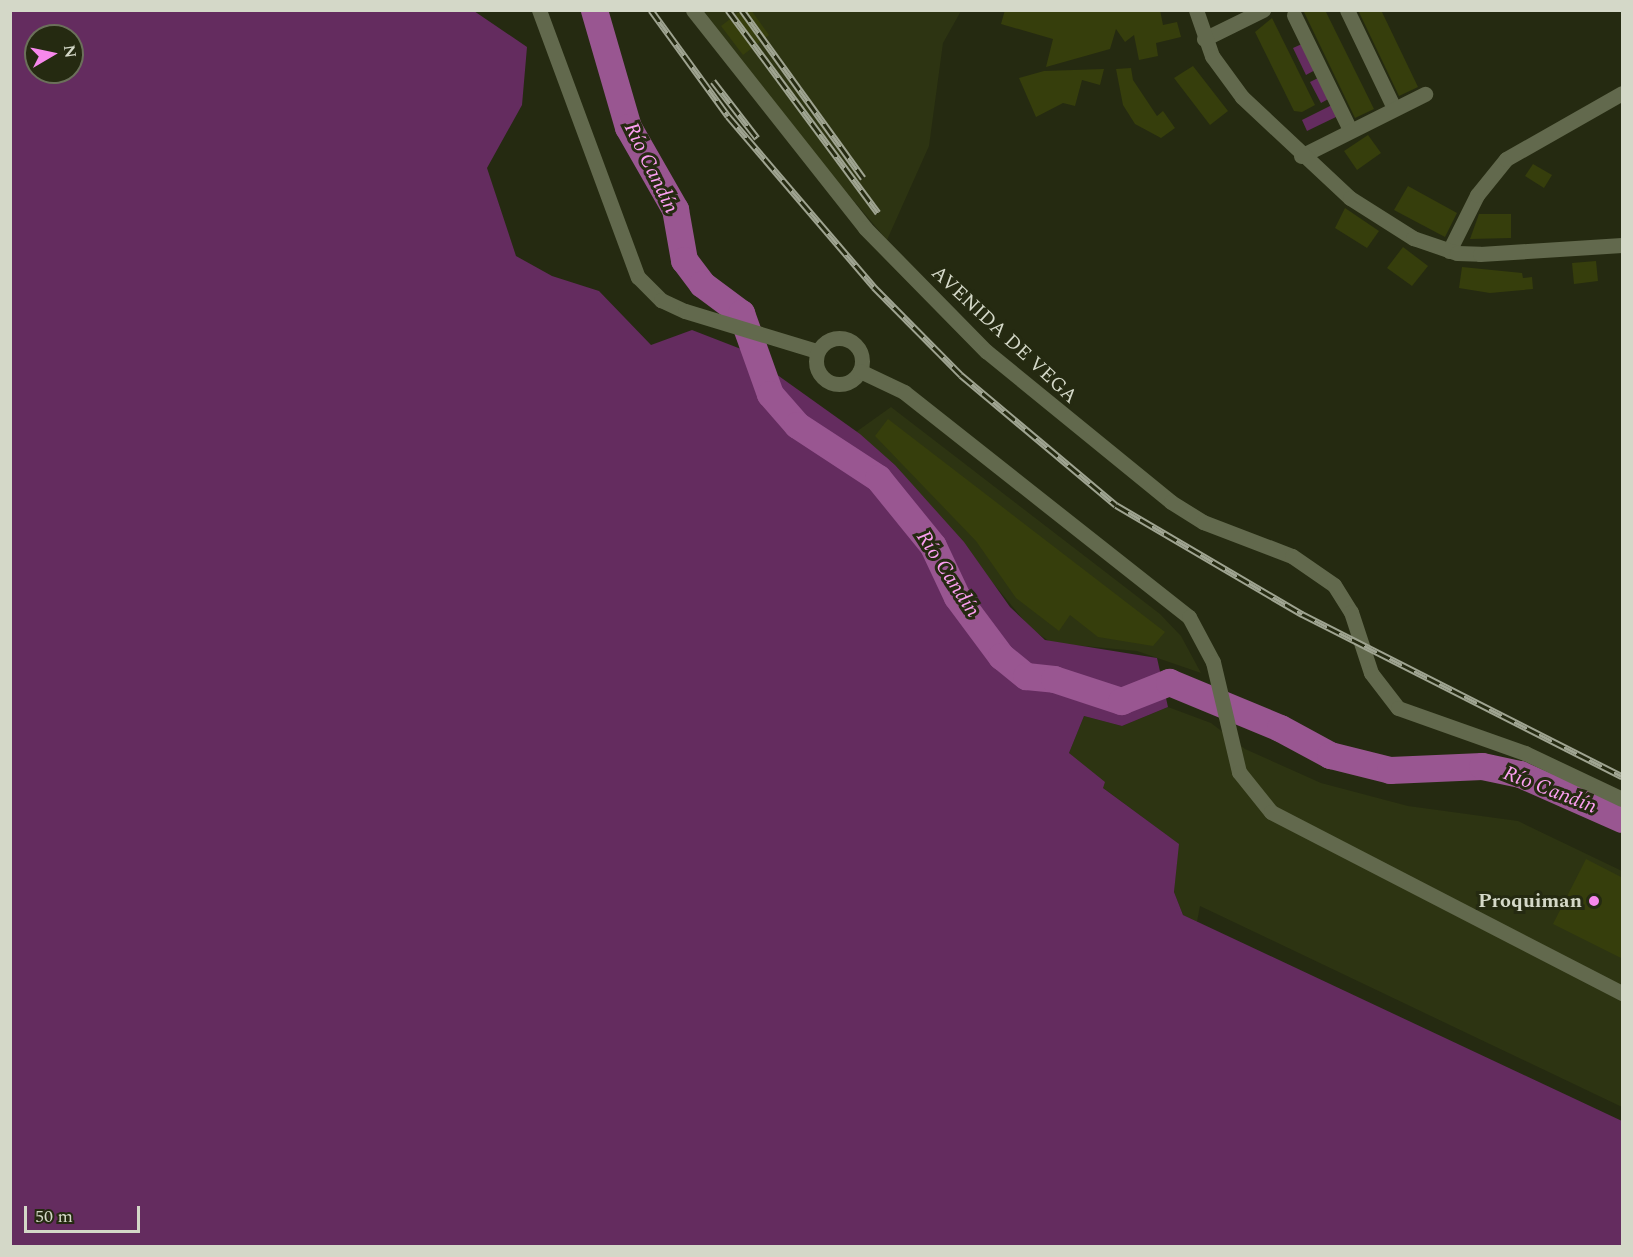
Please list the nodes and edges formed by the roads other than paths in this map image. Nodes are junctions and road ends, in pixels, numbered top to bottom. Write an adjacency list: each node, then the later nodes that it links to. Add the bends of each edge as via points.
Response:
1 (539, 10): 15 (street, via 638,278 661,300)
2 (693, 10): 17 (street, AVENIDA DE VEGA, via 865,228 986,351 1171,502 1315,570 1334,585 1351,612 1363,653 1383,693 1416,718 1525,753)
3 (1196, 10): 7 (street)
4 (1263, 10): 7 (street)
5 (1347, 10): 10 (street)
6 (1294, 15): 11 (street)
7 (1204, 39): 12 (street, via 1242,97)
8 (1623, 93): 14 (street, via 1506,159 1477,195)
9 (1425, 94): 10 (street)
10 (1394, 108): 11 (street)
11 (1350, 130): 12 (street)
12 (1301, 156): 14 (street, via 1387,222)
13 (1623, 245): 14 (street, via 1480,254)
14 (1449, 250)
15 (817, 351): 16 (street, via 827,340 848,339 859,349); 16 (street, via 816,367 825,380 841,384)
16 (860, 370): 18 (street, via 904,392 1189,617 1213,662 1231,749 1245,782 1271,812)
17 (1623, 799)
18 (1623, 993)

